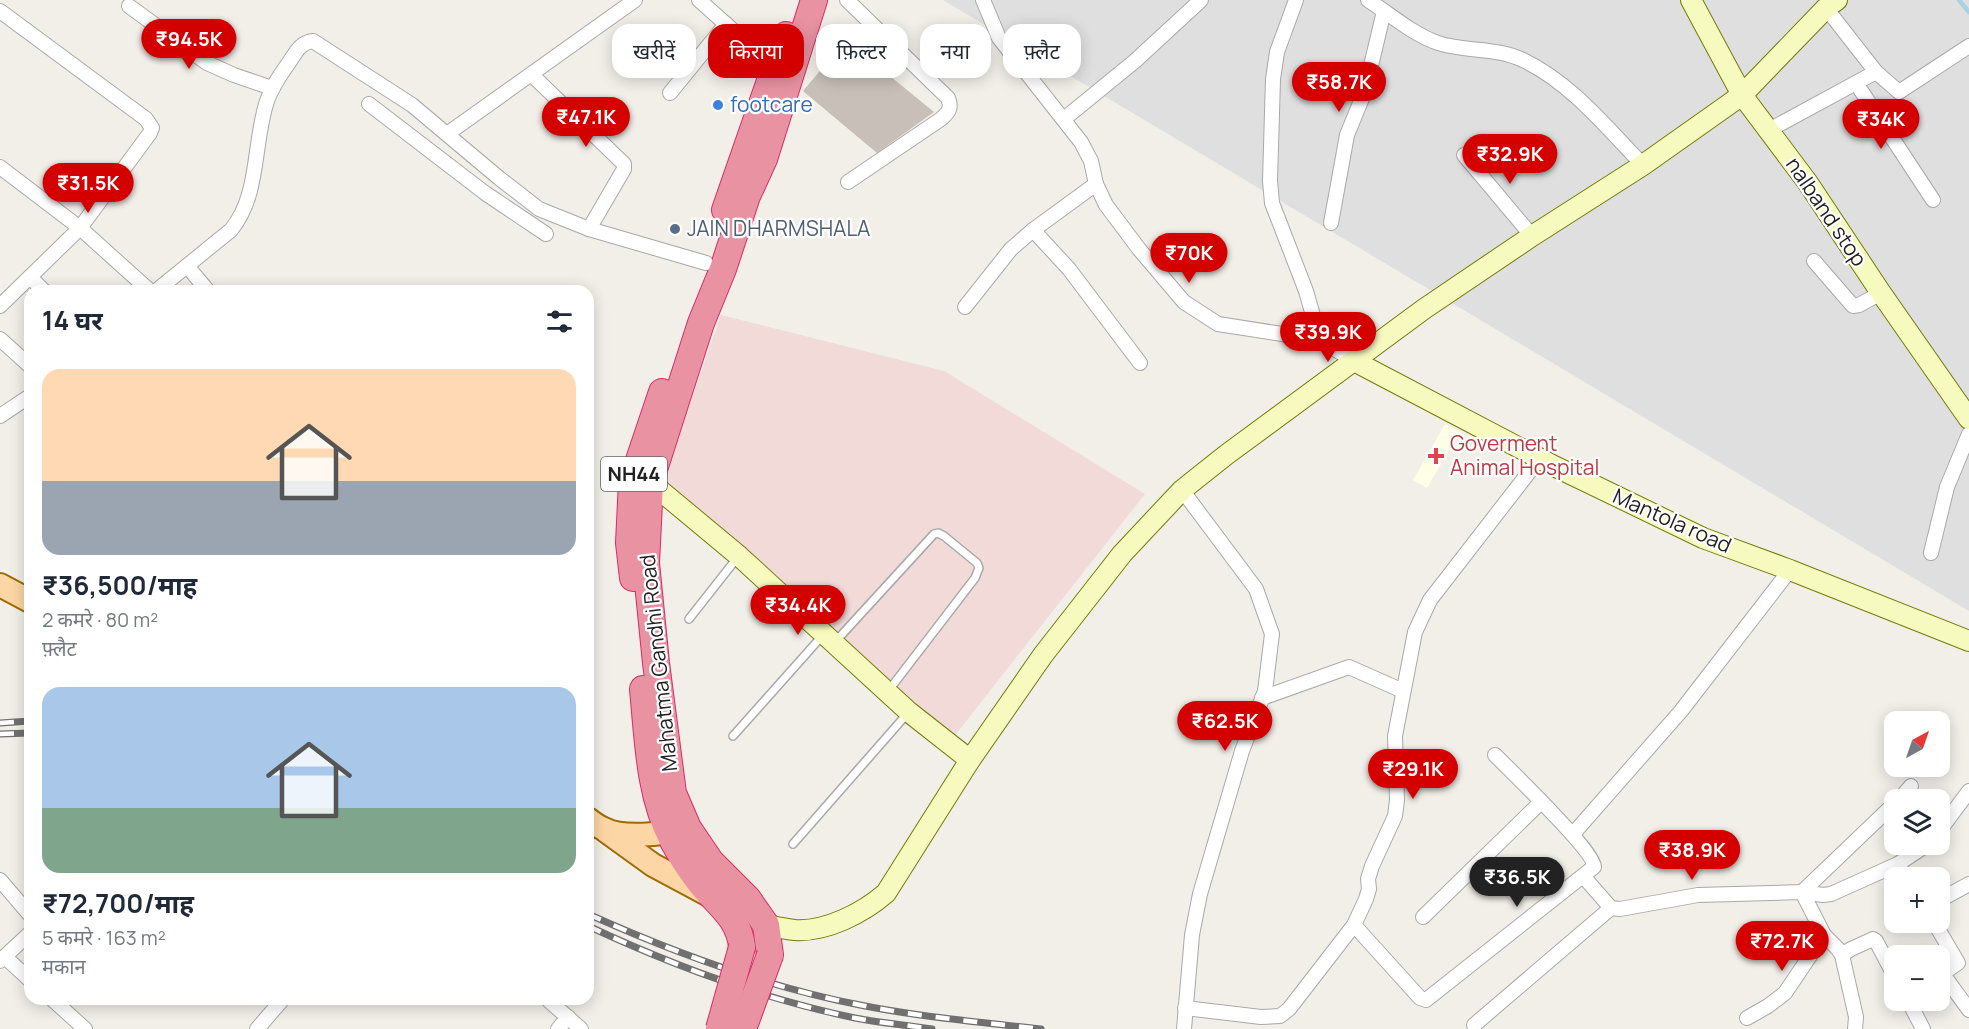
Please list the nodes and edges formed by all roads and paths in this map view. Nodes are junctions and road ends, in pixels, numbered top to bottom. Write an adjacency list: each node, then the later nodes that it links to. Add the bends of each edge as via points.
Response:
1 (635, 0): 20 (street)
2 (699, 0): 15 (street)
3 (798, 0): 16 (highway, Mahatma Gandhi Road / NH44)
4 (814, 0): 64 (highway, Mahatma Gandhi Road / NH44, via 764,159 701,323)
5 (847, 0): 34 (street, via 951,105 941,119)
6 (982, 0): 27 (street, via 999,38)
7 (1201, 0): 27 (street)
8 (1296, 0): 54 (street, via 1274,70 1270,181 1272,203 1306,291)
9 (1368, 0): 14 (street)
10 (1691, 0): 25 (street, nalband stop)
11 (1832, 4): 19 (street); 25 (street)
12 (129, 6): 23 (street, via 207,63)
13 (0, 11): 38 (street, via 147,119 152,128)
14 (1384, 11): 31 (street, via 1440,44 1506,54 1542,71 1568,88); 37 (street, via 1365,90 1347,135)
15 (726, 24)
16 (789, 24)
17 (708, 46): 24 (street)
18 (1969, 46): 19 (street, via 1899,92)
19 (1876, 72): 22 (street)
20 (532, 75): 29 (street); 39 (street, via 624,164)
21 (770, 78): 44 (highway, Mahatma Gandhi Road / NH44)
22 (1856, 83): 28 (street); 36 (street)
23 (272, 88): 29 (street, via 299,49 313,41 412,105); 45 (street, via 243,211 231,230)
24 (670, 93)
25 (1742, 95): 28 (street, nalband stop); 31 (street)
26 (369, 104): 33 (street)
27 (1064, 119): 35 (street, via 1091,161)
28 (1769, 130): 51 (street, nalband stop)
29 (447, 134): 33 (street)
30 (1464, 155): 42 (street)
31 (1643, 165): 42 (street)
32 (0, 167): 38 (street)
33 (473, 170): 39 (street, via 539,209); 41 (street)
34 (848, 182)
35 (1096, 184): 40 (street); 54 (street, via 1106,205 1139,249 1190,307 1218,324)
36 (1934, 200)
37 (1331, 223)
38 (80, 228): 46 (street); 48 (street)
39 (589, 229): 44 (street)
40 (1033, 230): 53 (street, via 1011,249); 58 (street, via 1069,269)
41 (546, 234)
42 (1532, 236): 56 (street)
43 (1814, 261): 51 (street, via 1853,306)
44 (706, 263): 84 (highway, Mahatma Gandhi Road / NH44, via 632,481 629,543)
45 (187, 266): 49 (street); 50 (street)
46 (30, 277): 47 (street); 52 (street)
47 (38, 285)
48 (143, 285)
49 (163, 285)
50 (203, 285)
51 (1881, 293): 61 (street, nalband stop)
52 (0, 306)
53 (965, 307)
54 (1316, 339): 56 (street)
55 (2, 346): 57 (street)
56 (1354, 361): 63 (street, Mantola road); 65 (street)
57 (24, 362)
58 (1140, 363)
59 (24, 400): 60 (street)
60 (0, 416)
61 (1969, 419)
62 (1969, 434): 66 (street, via 1947,487)
63 (1540, 458): 68 (street, Mantola road, via 1703,538); 74 (street, via 1430,600 1415,632)
64 (650, 482): 67 (street); 89 (highway, Mahatma Gandhi Road / NH44, via 646,563)
65 (1182, 490): 76 (street, via 1259,596 1272,634); 80 (street, via 1122,554 1050,646)
66 (1931, 553)
67 (739, 556): 71 (lane); 72 (street)
68 (1790, 570): 73 (street, Mantola road); 90 (street, via 1681,711)
69 (0, 585): 70 (main road)
70 (24, 598)
71 (689, 619)
72 (828, 640): 75 (street); 75 (lane, via 934,534 944,536 977,563 980,568 975,578); 78 (lane)
73 (1969, 641)
74 (1403, 691): 76 (street, via 1349,667); 105 (street, via 1395,736 1395,816 1372,866 1366,899)
75 (887, 693): 77 (street)
76 (1262, 698): 117 (street, via 1242,751 1200,894)
77 (909, 712): 80 (street); 91 (lane)
78 (733, 736)
79 (1495, 755): 85 (street)
80 (970, 760): 104 (street, via 895,880 874,903 839,921 809,929)
81 (1911, 786): 82 (street)
82 (1908, 789)
83 (1969, 791): 87 (street)
84 (655, 793): 88 (main road, via 650,813 639,824); 89 (highway, Mahatma Gandhi Road / NH44, via 659,810)
85 (1540, 802): 90 (street); 103 (street)
86 (1884, 814): 98 (street)
87 (1950, 817)
88 (597, 825): 89 (main road, via 638,835); 100 (main road, via 653,865)
89 (679, 830): 100 (highway, Mahatma Gandhi Road / NH44, via 698,881); 104 (highway, Mahatma Gandhi Road / NH44, via 748,899)
90 (1573, 834): 95 (street, via 1595,863)
91 (793, 844)
92 (1912, 855): 93 (street)
93 (1898, 864): 94 (street); 98 (street, via 1831,894)
94 (1900, 867)
95 (1583, 876): 102 (street); 105 (street, via 1426,1000)
96 (0, 880): 101 (street)
97 (1969, 884): 99 (street)
98 (1802, 892): 102 (street, via 1698,896); 107 (street)
99 (1950, 894)
100 (712, 896): 127 (highway, Mahatma Gandhi Road / NH44, bridge, via 738,926 742,947)
101 (24, 908)
102 (1611, 908): 122 (street)
103 (1423, 917)
104 (766, 925): 128 (highway, Mahatma Gandhi Road / NH44, bridge, via 770,955)
105 (1354, 925): 117 (street, via 1280,1016)
106 (1942, 933): 112 (street)
107 (1824, 935): 109 (street); 121 (street, via 1785,993)
108 (24, 939): 111 (street)
109 (1842, 955): 110 (street, via 1873,939); 130 (street, via 1856,1017)
110 (1884, 956)
111 (2, 959): 113 (street)
112 (1963, 961): 118 (street, via 1945,972 1945,977)
113 (24, 976)
114 (64, 1005): 123 (street)
115 (278, 1005): 124 (street)
116 (554, 1005): 120 (street)
117 (1185, 1008): 129 (street)
118 (1969, 1010)
119 (1914, 1011): 131 (street)
120 (568, 1017): 125 (street); 126 (street)
121 (1747, 1018)
122 (1474, 1025)
123 (85, 1029)
124 (257, 1029)
125 (558, 1029)
126 (581, 1029)
127 (719, 1029)
128 (743, 1029)
129 (1184, 1029)
130 (1855, 1029)
131 (1923, 1029)

